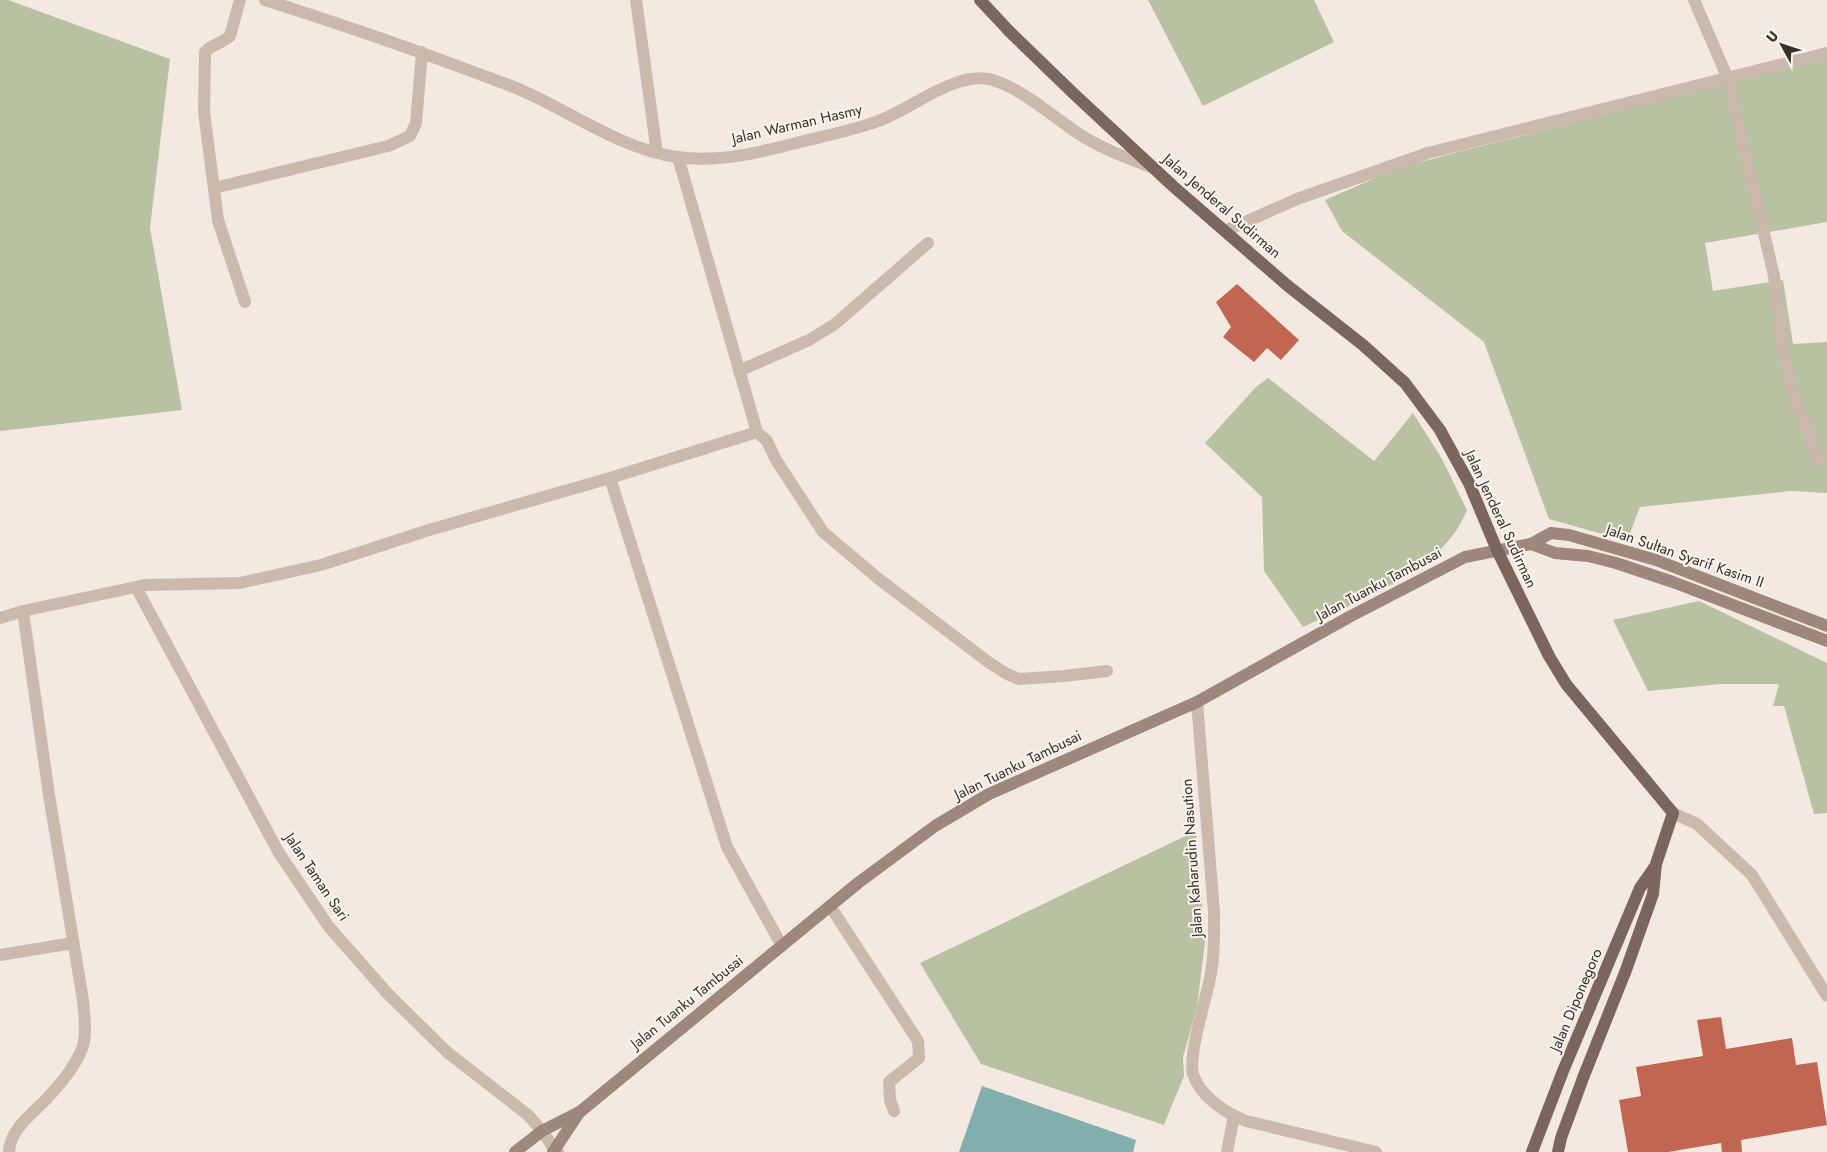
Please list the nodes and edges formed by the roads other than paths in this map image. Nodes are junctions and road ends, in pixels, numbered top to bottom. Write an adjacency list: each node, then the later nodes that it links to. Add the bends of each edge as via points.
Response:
1 (240, 0): 12 (street, via 230,36 205,52 204,112)
2 (265, 0): 6 (street, Jalan Warman Hasmy)
3 (636, 0): 9 (street)
4 (980, 0): 11 (main road, Jalan Jenderal Sudirman)
5 (1694, 0): 8 (street)
6 (422, 52): 9 (street, Jalan Warman Hasmy, via 523,91 628,143); 12 (street, via 416,123 410,136 388,146)
7 (1827, 53): 8 (street)
8 (1728, 79): 13 (street, via 1428,153 1296,199); 18 (street, via 1774,276 1785,361 1796,402)
9 (657, 153): 10 (street, Jalan Warman Hasmy)
10 (678, 157): 11 (street, Jalan Warman Hasmy, via 709,159 754,154 881,120 957,83 988,79 1016,91 1080,135); 16 (street)
11 (1154, 168): 13 (main road, Jalan Jenderal Sudirman)
12 (214, 188): 15 (street, via 218,220)
13 (1225, 231): 21 (main road, Jalan Jenderal Sudirman, via 1405,383 1440,430 1469,483)
14 (928, 244): 16 (street, via 835,324 809,340)
15 (245, 302)
16 (739, 371): 17 (street)
17 (756, 432): 19 (street); 27 (street, via 766,441 822,532 991,664 1019,679)
18 (1820, 461)
19 (610, 478): 22 (street, via 321,565 240,583); 33 (street, via 727,847)
20 (1531, 544): 21 (main road, Jalan Sultan Syarif Kasim II); 25 (main road, Jalan Sultan Syarif Kasim II, via 1551,533 1612,546); 26 (main road, Jalan Sultan Syarif Kasim II, via 1555,553 1616,563)
21 (1497, 550): 28 (main road, Jalan Tuanku Tambusai, via 1465,557); 29 (main road, Jalan Jenderal Sudirman, via 1566,684)
22 (136, 587): 23 (street); 39 (street, Jalan Taman Sari, via 279,853 329,927 388,994 447,1052 528,1115)
23 (23, 611): 24 (street); 32 (street)
24 (0, 618)
25 (1827, 626)
26 (1827, 641)
27 (1107, 671)
28 (1197, 702): 31 (main road, Jalan Tuanku Tambusai, via 989,794 935,826); 38 (street, Jalan Kaharudin Nasution, via 1215,946 1193,1055 1193,1073 1211,1099)
29 (1674, 813): 30 (main road, Jalan Diponegoro); 35 (street, Jalan Jenderal Sudirman, via 1697,824 1752,875)
30 (1656, 864): 47 (main road, Jalan Diponegoro, via 1637,895 1562,1071); 48 (main road, Jalan Diponegoro, via 1653,894)
31 (830, 906): 33 (main road, Jalan Tuanku Tambusai); 37 (street, via 918,1041 919,1058 889,1082)
32 (73, 943): 34 (street); 42 (street, via 83,1000 83,1044 78,1057 52,1094 14,1135)
33 (782, 946): 36 (main road, Jalan Tuanku Tambusai)
34 (0, 955)
35 (1827, 996)
36 (581, 1111): 39 (main road, Jalan Tuanku Tambusai); 44 (main road, Jalan Tuanku Tambusai)
37 (894, 1111)
38 (1234, 1116): 45 (street); 46 (street, Jalan Kaharudin Nasution)
39 (542, 1131): 43 (main road, Jalan Tuanku Tambusai); 44 (street, Jalan Taman Sari)
40 (0, 1148): 41 (street)
41 (2, 1152)
42 (9, 1152)
43 (515, 1152)
44 (555, 1152)
45 (1227, 1152)
46 (1376, 1152)
47 (1532, 1152)
48 (1558, 1152)

